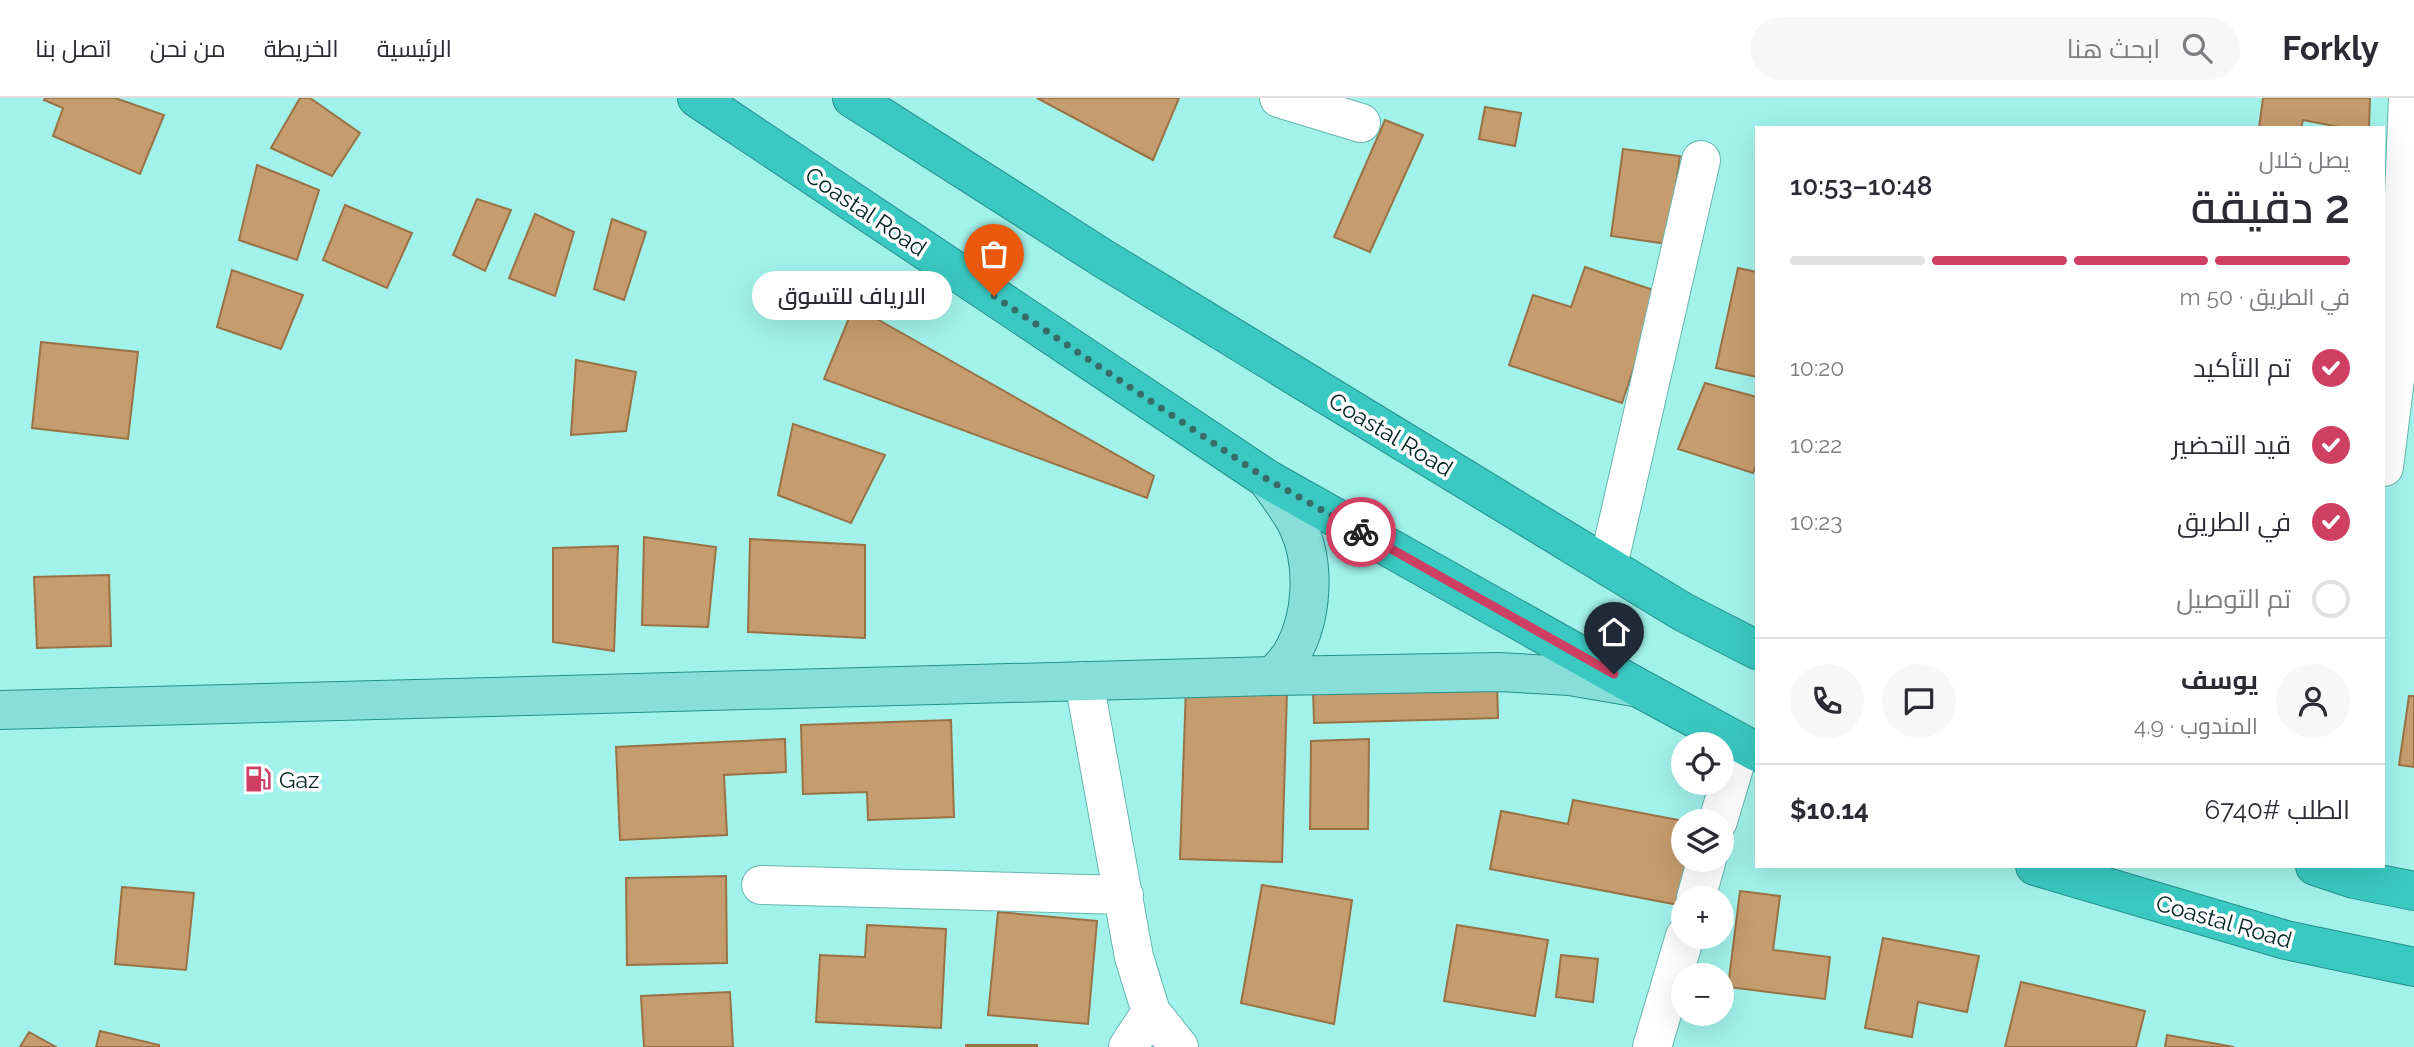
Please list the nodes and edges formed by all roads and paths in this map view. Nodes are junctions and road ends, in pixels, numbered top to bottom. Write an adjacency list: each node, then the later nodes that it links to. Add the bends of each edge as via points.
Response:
1 (698, 98): 9 (highway, Coastal Road)
2 (852, 98): 10 (highway, Coastal Road, via 1104,259)
3 (1279, 98): 5 (street)
4 (2407, 98): 7 (street)
5 (1361, 123)
6 (1701, 160): 10 (street)
7 (2408, 221): 8 (street)
8 (2385, 448)
9 (1267, 479): 12 (main road, via 1297,524 1310,577 1302,630 1291,655); 14 (highway, Coastal Road)
10 (1608, 566): 11 (highway, Coastal Road)
11 (1755, 649)
12 (1274, 676): 13 (main road); 14 (main road, via 1499,672)
13 (1084, 681): 15 (main road); 22 (street)
14 (1637, 687): 16 (highway, Coastal Road)
15 (0, 710)
16 (1749, 748): 17 (street)
17 (1723, 809)
18 (2042, 868): 24 (highway, Coastal Road, via 2286,940)
19 (2321, 868): 21 (highway)
20 (761, 886): 22 (street)
21 (2414, 891)
22 (1124, 895): 25 (street, via 1134,957)
23 (1681, 949): 28 (street)
24 (2414, 967)
25 (1152, 1012): 26 (street); 27 (street)
26 (1128, 1047)
27 (1180, 1047)
28 (1652, 1047)

